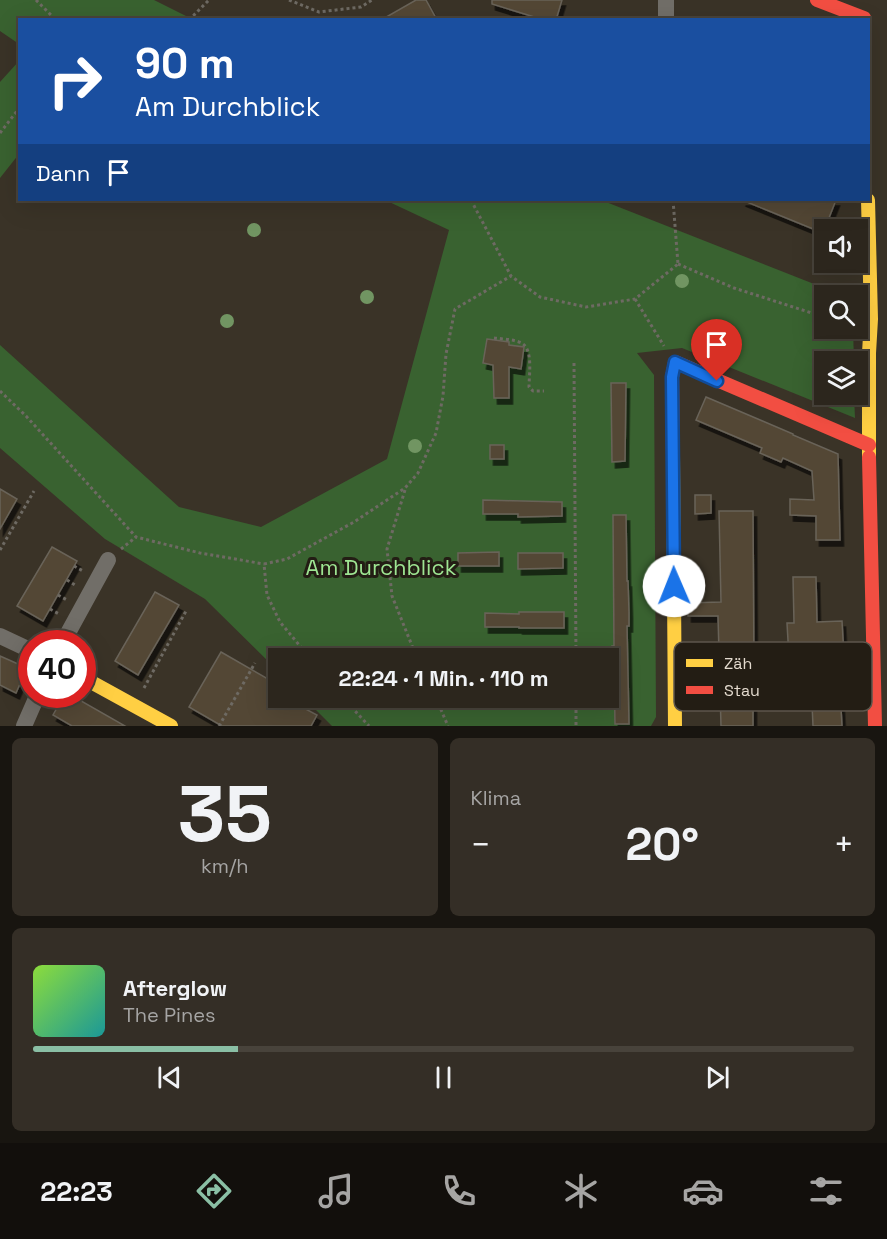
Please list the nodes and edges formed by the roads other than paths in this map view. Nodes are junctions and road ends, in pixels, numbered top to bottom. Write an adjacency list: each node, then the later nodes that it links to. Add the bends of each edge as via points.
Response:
1 (666, 0): 4 (street)
2 (817, 0): 5 (street)
3 (864, 0): 6 (street)
4 (666, 18)
5 (862, 18)
6 (864, 18)
7 (868, 201): 8 (street)
8 (869, 445): 12 (street, via 675,362); 20 (street)
9 (108, 560): 10 (street)
10 (70, 630)
11 (0, 636): 13 (street)
12 (674, 642)
13 (18, 644)
14 (96, 684): 18 (street)
15 (32, 708): 17 (street)
16 (675, 711): 19 (street)
17 (24, 726)
18 (171, 726)
19 (675, 726)
20 (876, 726)

